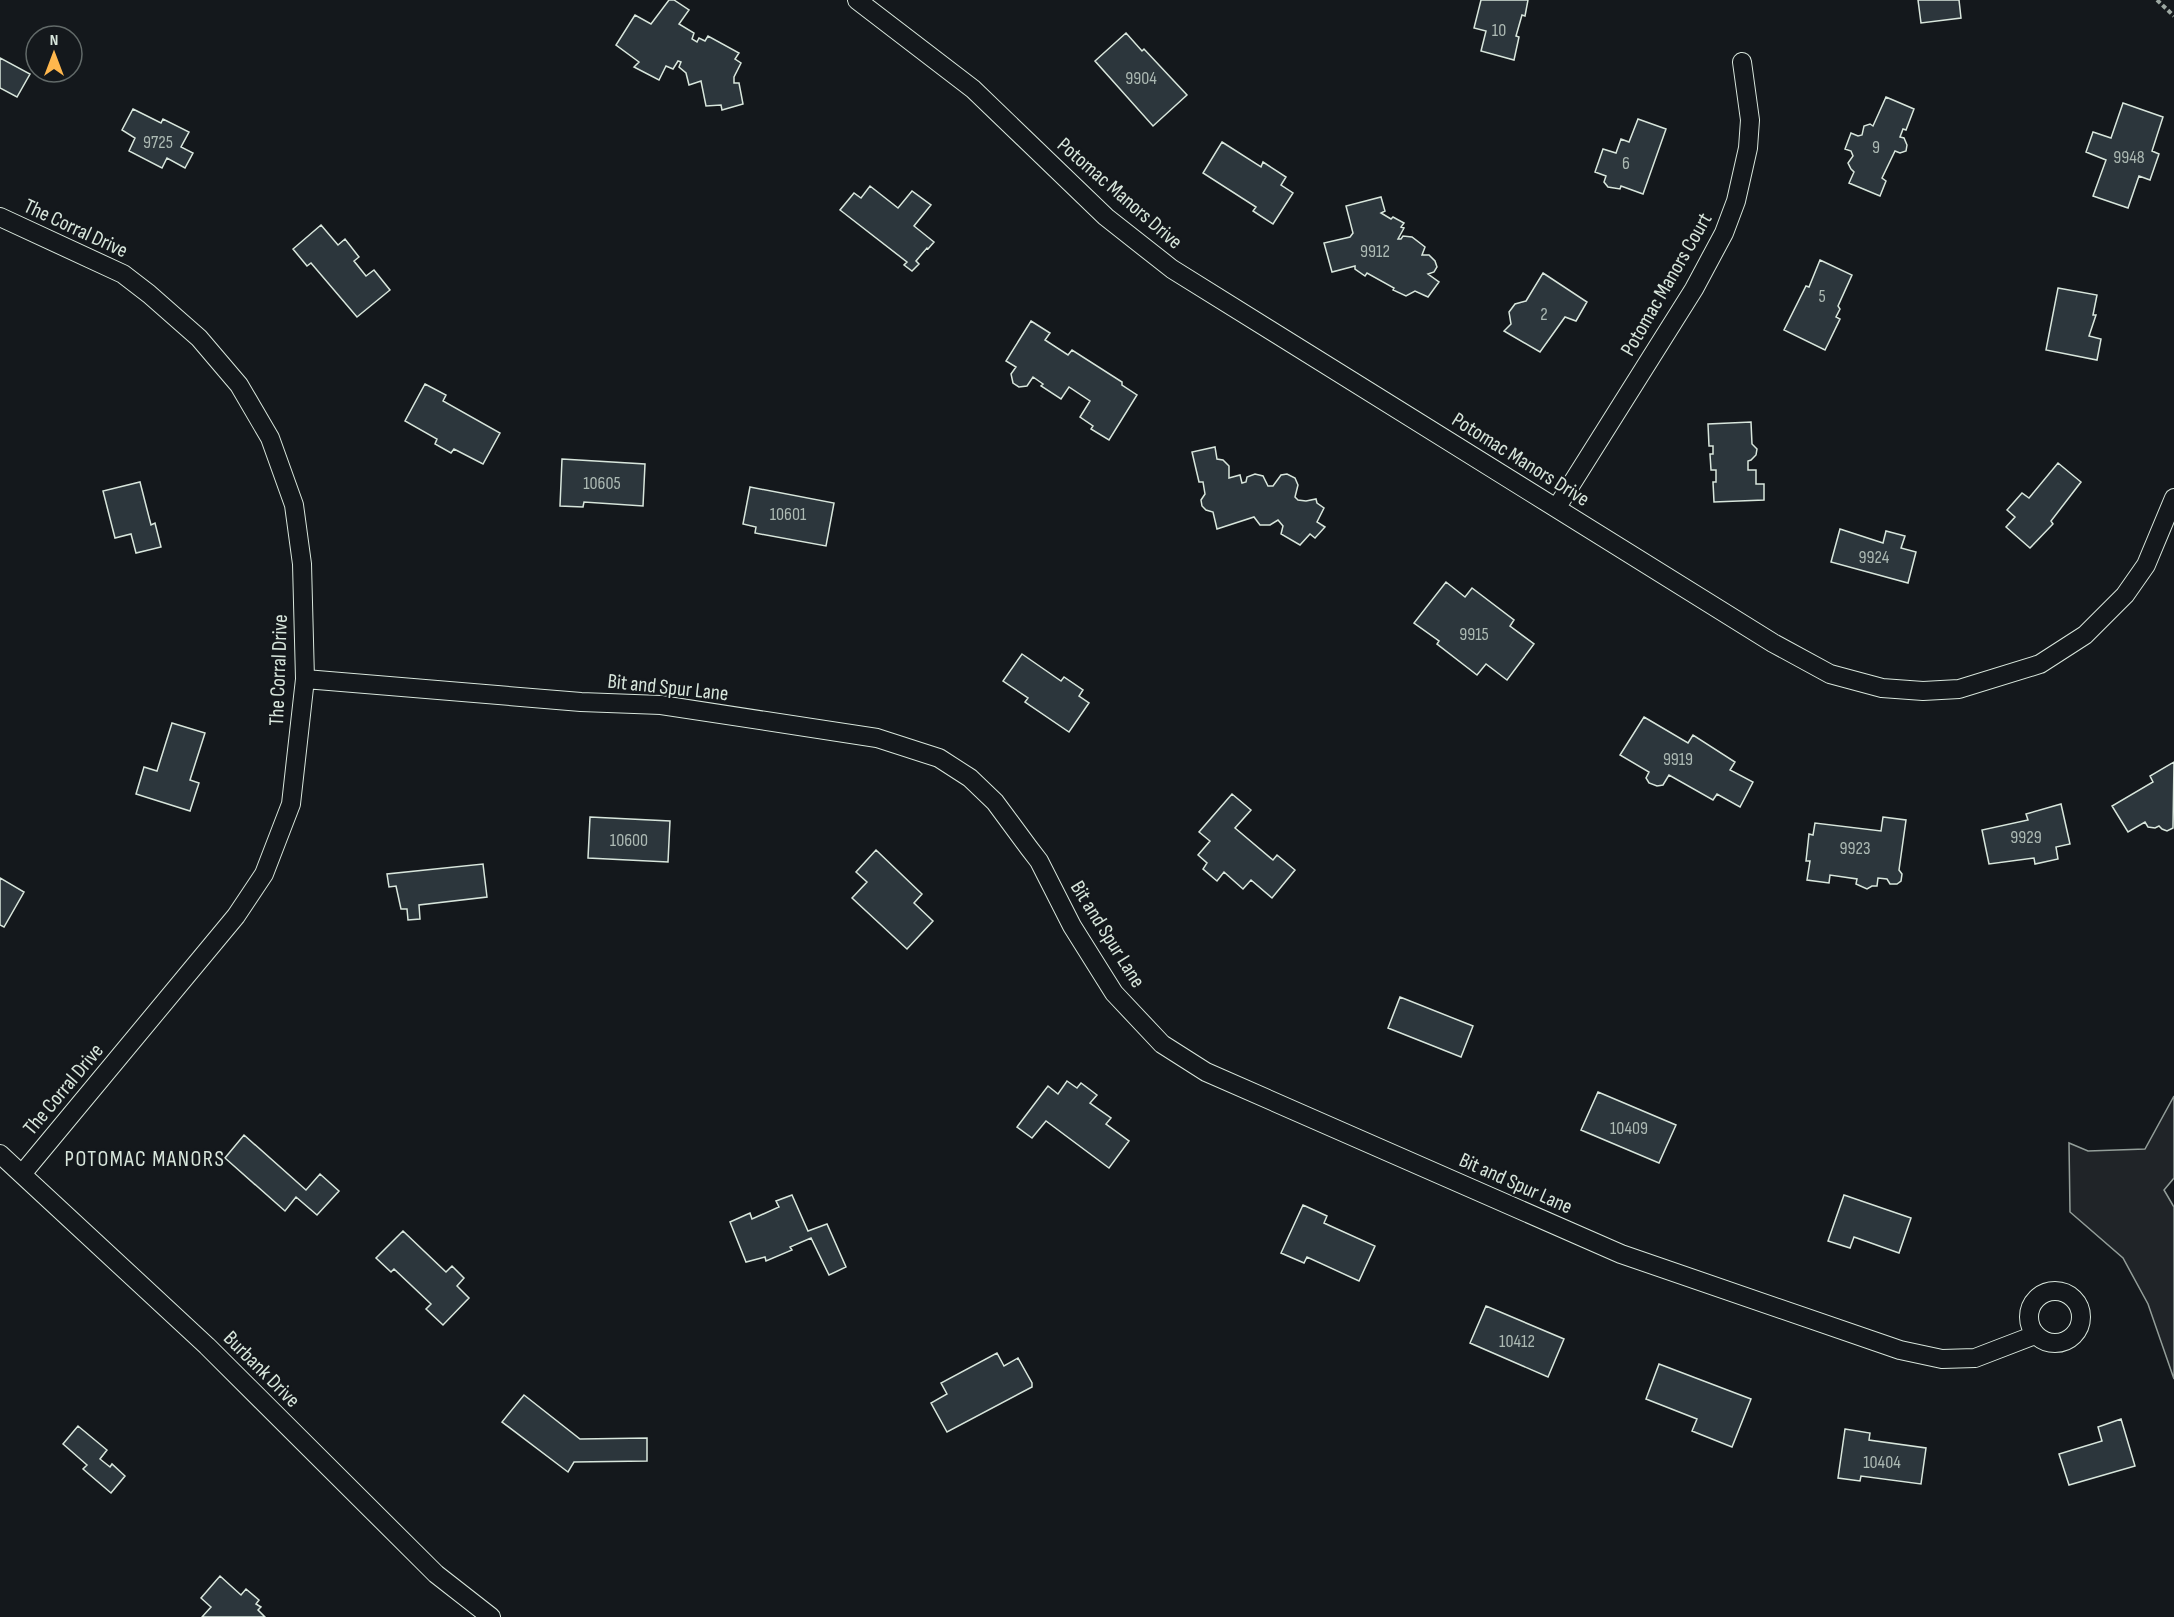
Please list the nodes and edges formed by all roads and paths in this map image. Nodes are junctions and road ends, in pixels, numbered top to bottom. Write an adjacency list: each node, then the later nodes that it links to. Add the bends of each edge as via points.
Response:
1 (857, 0): 7 (street, Potomac Manors Drive, via 973,89 1106,217 1172,269)
2 (2157, 0): 3 (path)
3 (2174, 16)
4 (1742, 62): 7 (street, Potomac Manors Court, via 1750,120 1748,148 1724,233 1694,289)
5 (0, 217): 8 (street, The Corral Drive, via 123,274 199,338 239,385 270,438 294,505 302,564)
6 (2174, 498): 7 (street, Potomac Manors Drive, via 2146,565 2125,595 2085,635 2040,664 1959,689 1923,691 1882,688 1830,674 1773,643)
7 (1557, 507)
8 (305, 679): 10 (street, The Corral Drive, via 291,804 264,874 236,916); 11 (street, Bit and Spur Lane, via 661,705 877,738 939,758 969,778 994,802 1039,861 1071,926 1114,993 1162,1044 1206,1072 1621,1254 1900,1350 1942,1359 1975,1358)
9 (0, 1154): 10 (street, Burbank Drive)
10 (22, 1174): 12 (street, Burbank Drive, via 207,1346 436,1574)
11 (2035, 1335)
12 (491, 1617)

